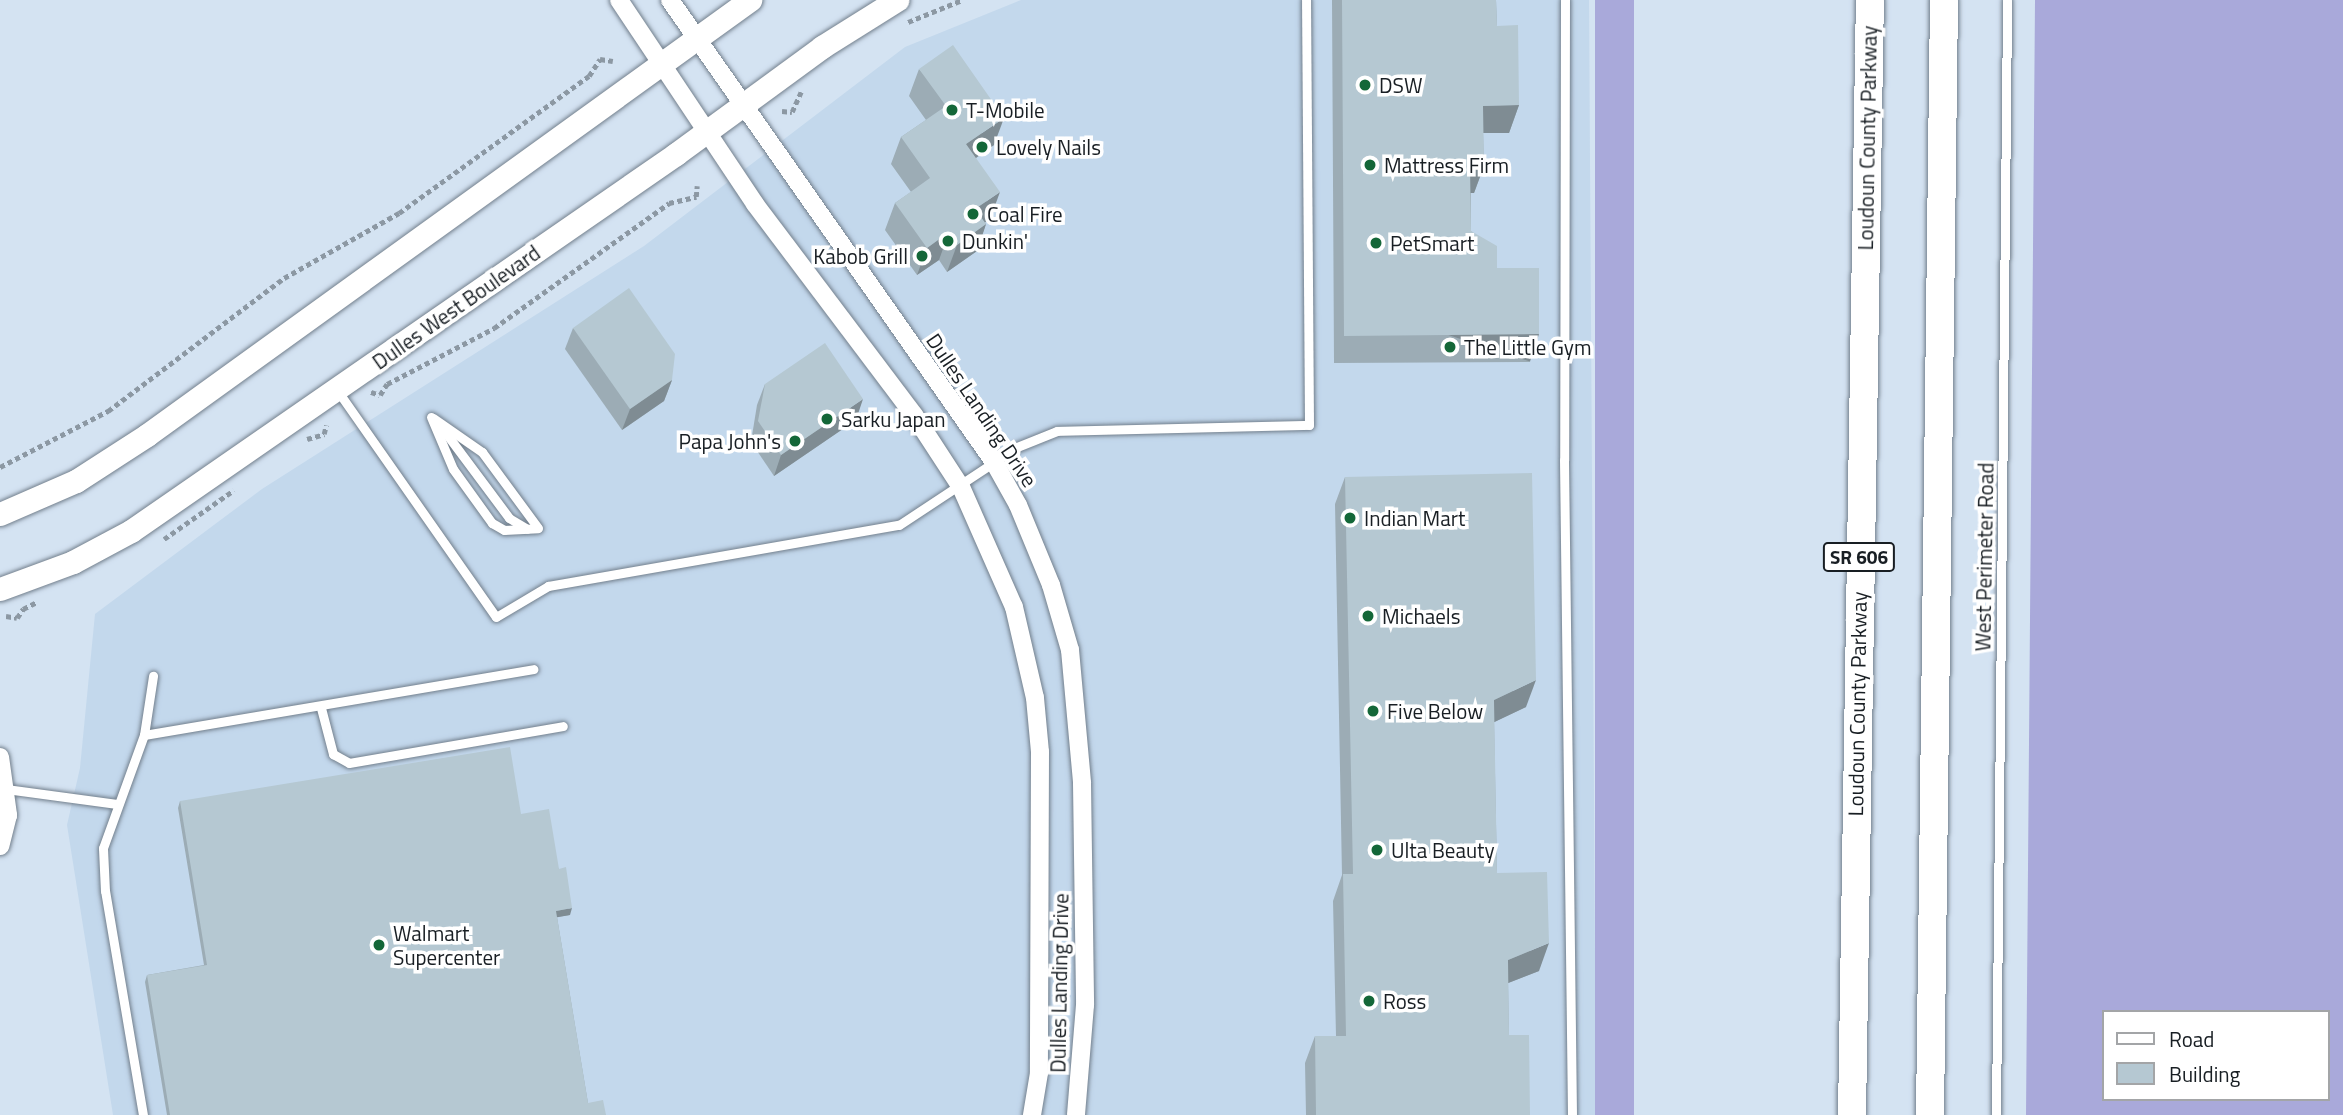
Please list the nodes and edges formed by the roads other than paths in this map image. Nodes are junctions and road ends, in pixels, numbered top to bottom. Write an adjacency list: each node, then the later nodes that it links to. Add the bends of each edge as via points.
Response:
1 (619, 0): 11 (street, Dulles Landing Drive)
2 (670, 0): 10 (street, Dulles Landing Drive)
3 (750, 0): 10 (street)
4 (897, 0): 12 (street, Dulles West Boulevard)
5 (1306, 0): 16 (lane, via 1309,425 1074,428 1041,436)
6 (1565, 0): 33 (lane, via 1564,460)
7 (1870, 0): 34 (main road, Loudoun County Parkway / SR 606)
8 (1944, 0): 35 (main road)
9 (2007, 0): 36 (lane, West Perimeter Road)
10 (696, 39): 11 (street); 12 (street, Dulles Landing Drive)
11 (661, 64): 13 (street, Dulles Landing Drive); 18 (street, via 420,233 147,435 76,481)
12 (744, 104): 13 (street, Dulles West Boulevard); 16 (street, Dulles Landing Drive)
13 (707, 132): 14 (street, Dulles West Boulevard); 17 (street, Dulles Landing Drive, via 755,204 914,415)
14 (337, 390): 17 (lane, via 496,617 548,586 880,530 917,516); 20 (street, Dulles West Boulevard, via 131,531 73,562)
15 (431, 417): 19 (lane, via 482,452); 19 (lane, via 470,460 509,518); 19 (lane, via 453,469 492,523 504,530)
16 (993, 462): 17 (lane); 32 (street, Dulles Landing Drive, via 1018,505 1051,585 1076,688 1085,1005)
17 (961, 487): 31 (street, Dulles Landing Drive, via 1014,607 1035,698 1040,752 1039,1073)
18 (0, 514)
19 (533, 529)
20 (0, 589)
21 (533, 669): 23 (lane)
22 (153, 676): 25 (lane)
23 (321, 708): 24 (lane, via 334,754 349,763); 25 (lane)
24 (563, 726)
25 (144, 735): 28 (lane)
26 (0, 757): 27 (street)
27 (6, 789): 28 (lane); 29 (street, via 8,815)
28 (117, 804): 30 (lane, via 103,848 103,870)
29 (0, 846)
30 (143, 1115)
31 (1032, 1115)
32 (1076, 1115)
33 (1572, 1115)
34 (1853, 1115)
35 (1930, 1115)
36 (1996, 1115)

